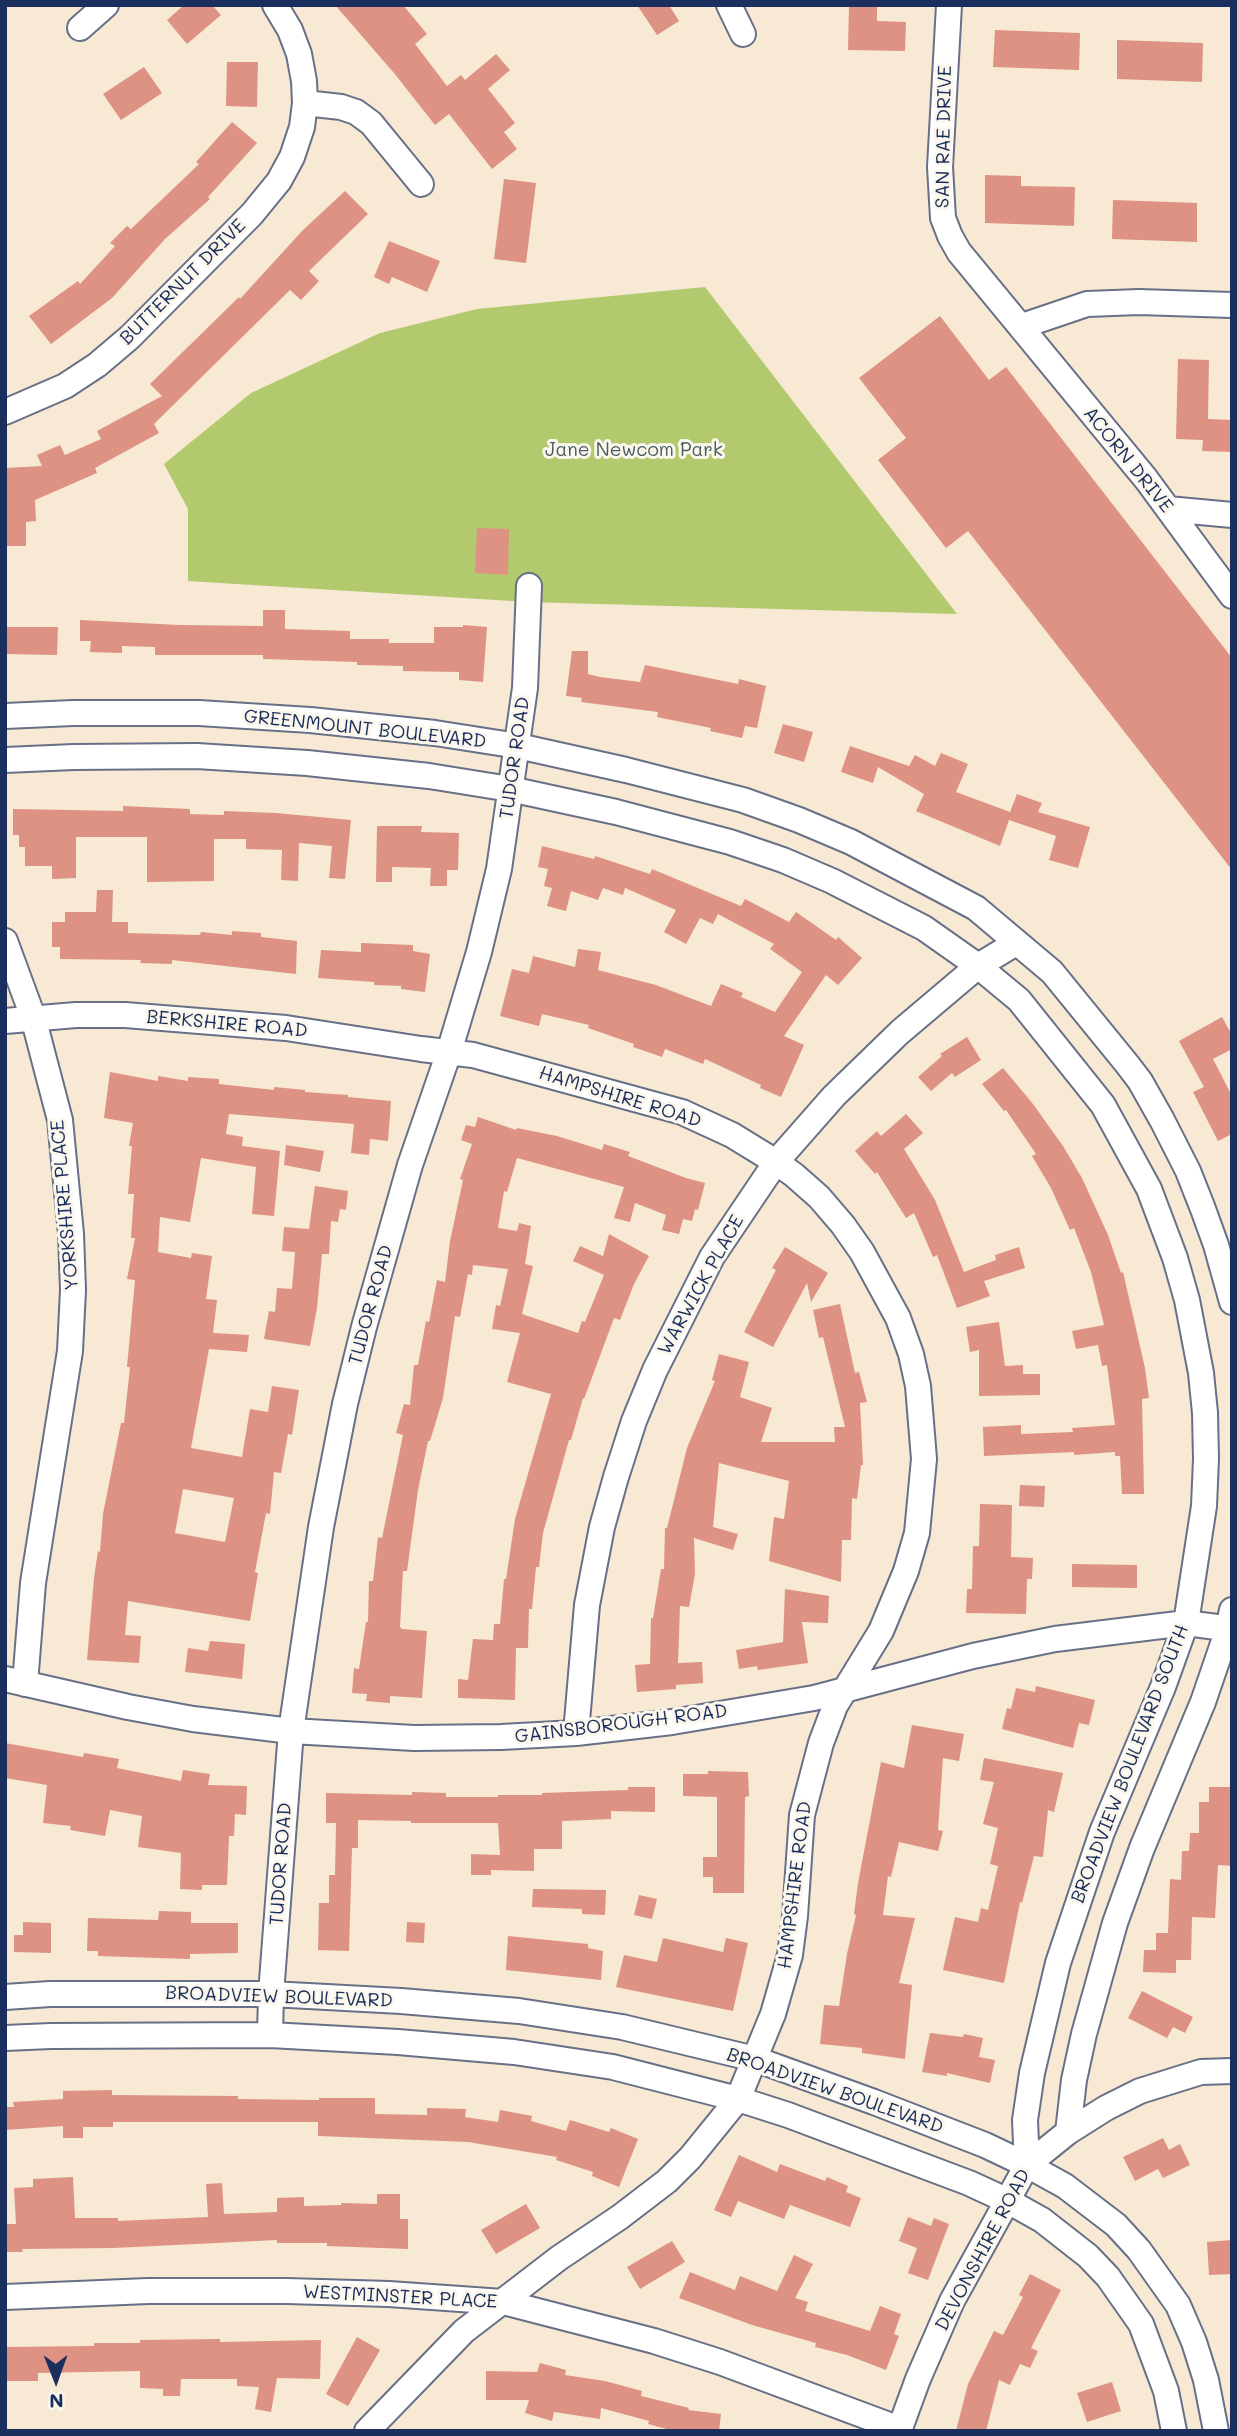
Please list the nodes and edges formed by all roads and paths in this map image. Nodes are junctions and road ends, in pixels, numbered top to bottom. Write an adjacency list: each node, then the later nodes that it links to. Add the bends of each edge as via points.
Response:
1 (106, 5): 5 (street)
2 (275, 5): 7 (street, BUTTERNUT DRIVE, via 299,54)
3 (729, 5): 6 (street)
4 (949, 5): 10 (street, SAN RAE DRIVE, via 940,167 943,218 959,252)
5 (80, 27)
6 (743, 34)
7 (305, 103): 8 (street, via 356,112 371,123); 11 (street, BUTTERNUT DRIVE, via 292,157 252,214 97,365 65,386)
8 (421, 184)
9 (1232, 306): 10 (street, via 1087,304)
10 (1022, 326): 12 (street, ACORN DRIVE)
11 (5, 412)
12 (1168, 509): 13 (street); 15 (street, ACORN DRIVE)
13 (1232, 515)
14 (529, 586): 17 (street, TUDOR ROAD)
15 (1232, 596)
16 (5, 716): 17 (street, GREENMOUNT BOULEVARD, via 223,714 435,733)
17 (518, 746): 19 (street, TUDOR ROAD); 21 (street, GREENMOUNT BOULEVARD, via 717,793 799,820 945,890 976,908)
18 (5, 760): 19 (street, GREENMOUNT BOULEVARD, via 211,757 429,776)
19 (510, 789): 22 (street, GREENMOUNT BOULEVARD, via 616,812 783,860 924,928); 25 (street, TUDOR ROAD, via 499,869)
20 (5, 941): 23 (street, YORKSHIRE PLACE)
21 (1016, 943): 22 (street, WARWICK PLACE); 27 (street, via 1052,972 1140,1081 1193,1184)
22 (978, 966): 26 (street, WARWICK PLACE, via 834,1096); 28 (street, BROADVIEW BOULEVARD SOUTH, via 1019,1000 1103,1105 1149,1189 1175,1258 1201,1373 1206,1459 1204,1506)
23 (33, 1017): 24 (street, BERKSHIRE ROAD); 25 (street, BERKSHIRE ROAD, via 76,1014 190,1019); 30 (street, YORKSHIRE PLACE, via 60,1120 73,1290 70,1351)
24 (5, 1021)
25 (449, 1052): 26 (street, HAMPSHIRE ROAD, via 527,1068 682,1112); 32 (street, TUDOR ROAD, via 410,1165 345,1404 311,1587)
26 (776, 1162): 31 (street, HAMPSHIRE ROAD, via 819,1197 862,1252 898,1318 918,1387 924,1458 917,1533 881,1631); 33 (street, WARWICK PLACE, via 712,1258 634,1421 602,1527 587,1605)
27 (1232, 1303)
28 (1186, 1623): 29 (street, GAINSBOROUGH ROAD); 31 (street, GAINSBOROUGH ROAD, via 1055,1639); 42 (street, BROADVIEW BOULEVARD SOUTH, via 1102,1832 1058,1963 1032,2073)
29 (1230, 1623): 41 (street, via 1115,1923 1084,2034)
30 (15, 1682): 32 (street, GAINSBOROUGH ROAD, via 154,1712)
31 (846, 1688): 33 (street, GAINSBOROUGH ROAD, via 814,1698 672,1722); 38 (street, HAMPSHIRE ROAD, via 825,1731 808,1788 790,1955)
32 (291, 1731): 33 (street, GAINSBOROUGH ROAD, via 415,1738); 34 (street, TUDOR ROAD)
33 (576, 1732)
34 (271, 1994): 35 (street, BROADVIEW BOULEVARD); 36 (street, TUDOR ROAD); 38 (street, BROADVIEW BOULEVARD, via 519,2011 622,2027)
35 (5, 1997)
36 (270, 2035): 37 (street, BROADVIEW BOULEVARD); 40 (street, BROADVIEW BOULEVARD, via 514,2052 613,2067)
37 (5, 2038)
38 (755, 2059): 40 (street, HAMPSHIRE ROAD); 42 (street, BROADVIEW BOULEVARD, via 911,2116)
39 (1232, 2071): 41 (street, DEVONSHIRE ROAD, via 1201,2073 1140,2091)
40 (738, 2099): 43 (street, BROADVIEW BOULEVARD, via 859,2141); 45 (street, HAMPSHIRE ROAD, via 667,2181)
41 (1068, 2132): 42 (street, DEVONSHIRE ROAD)
42 (1027, 2165): 43 (street, DEVONSHIRE ROAD); 49 (street, BROADVIEW BOULEVARD, via 1065,2186 1116,2225 1160,2277 1194,2342)
43 (1008, 2202): 46 (street, DEVONSHIRE ROAD, via 952,2301); 48 (street, BROADVIEW BOULEVARD, via 1042,2220 1088,2256 1126,2301 1155,2356)
44 (5, 2297): 45 (street, WESTMINSTER PLACE, via 287,2291)
45 (503, 2302): 46 (street, WESTMINSTER PLACE, via 720,2362); 47 (street, HAMPSHIRE ROAD, via 464,2331)
46 (900, 2430)
47 (367, 2431)
48 (1174, 2431)
49 (1216, 2431)

